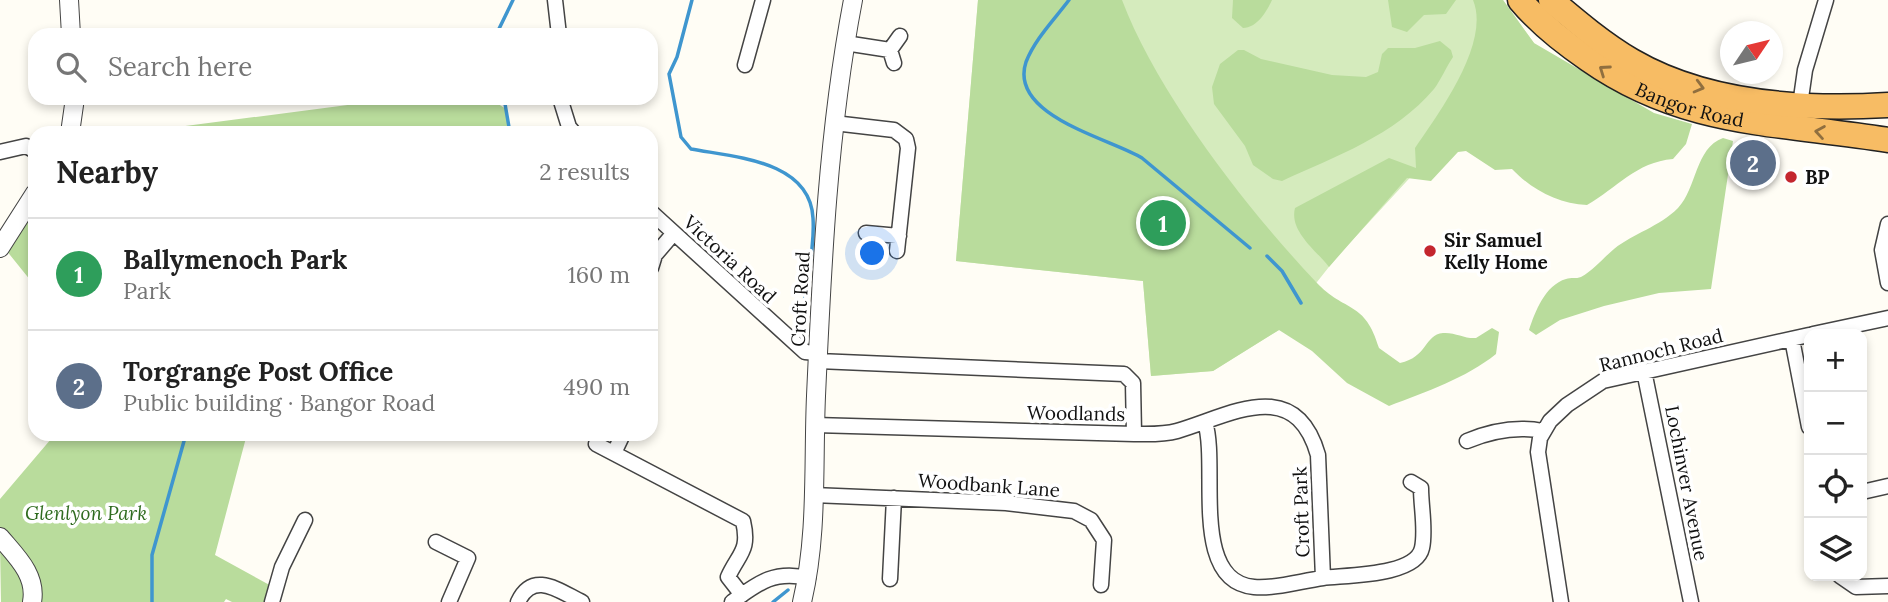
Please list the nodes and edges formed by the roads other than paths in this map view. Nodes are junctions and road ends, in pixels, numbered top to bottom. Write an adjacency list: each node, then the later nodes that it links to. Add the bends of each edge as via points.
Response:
1 (69, 0): 8 (street)
2 (555, 0): 9 (street)
3 (763, 0): 13 (street)
4 (853, 0): 12 (street, Croft Road)
5 (1520, 0): 11 (highway, Bangor Road, via 1541,24)
6 (1551, 0): 11 (highway)
7 (1826, 0): 16 (street, via 1805,70)
8 (71, 28)
9 (558, 28)
10 (900, 36): 12 (street, via 892,57)
11 (1578, 38): 16 (highway, one-way to 16, via 1681,82); 21 (highway, Bangor Road, one-way to 11, via 1776,127 1686,109 1616,79)
12 (845, 43): 18 (street, Croft Road)
13 (745, 65)
14 (74, 105): 19 (street)
15 (562, 105): 20 (street)
16 (1800, 105): 17 (highway)
17 (1888, 105)
18 (834, 123): 29 (street, via 894,130 906,139); 38 (street, Croft Road)
19 (71, 126)
20 (569, 126)
21 (1888, 141)
22 (28, 146): 23 (street)
23 (0, 152)
24 (28, 204): 30 (street)
25 (658, 219): 28 (street, Victoria Road)
26 (1888, 224): 33 (street, via 1882,250)
27 (866, 233): 29 (street)
28 (673, 234): 32 (street); 38 (street, Victoria Road, via 804,352)
29 (899, 236): 31 (street)
30 (0, 248)
31 (897, 251)
32 (658, 252)
33 (1888, 283)
34 (1888, 318): 35 (street, Rannoch Road)
35 (1838, 329)
36 (1804, 336): 37 (street, Rannoch Road)
37 (1792, 339): 39 (street, Rannoch Road); 40 (street)
38 (818, 357): 42 (street, Croft Road); 44 (street, Woodlands, via 1124,374 1133,381)
39 (1644, 371): 43 (street, Rannoch Road, via 1594,387 1567,405); 71 (street, Lochinver Avenue)
40 (1804, 401)
41 (1205, 422): 44 (street, Croft Park, via 1166,434); 58 (street, Croft Park, via 1213,546 1222,570 1235,582 1252,587); 58 (street, Croft Park, via 1257,405 1283,411 1306,428 1318,454)
42 (815, 425): 44 (street, Woodlands); 52 (street, Croft Road)
43 (1543, 431): 46 (street, via 1516,429); 70 (street, via 1538,452)
44 (1134, 434)
45 (620, 441): 48 (street)
46 (1467, 441)
47 (596, 444): 48 (street)
48 (614, 453): 63 (street, via 743,521 744,553 728,577)
49 (1411, 482): 58 (street, via 1420,488 1423,545 1417,559 1405,567)
50 (1888, 486): 51 (street)
51 (1867, 491)
52 (813, 495): 53 (street, Woodbank Lane); 57 (street, Croft Road)
53 (894, 498): 59 (street); 61 (street, Woodbank Lane, via 1017,504 1080,513 1097,526 1104,540)
54 (305, 520): 65 (street, via 282,566)
55 (0, 537): 64 (street, via 33,583)
56 (436, 542): 66 (street, via 468,558)
57 (808, 578): 63 (street, via 776,574); 69 (street, Croft Road)
58 (1323, 578)
59 (890, 579)
60 (1847, 581): 62 (street, via 1856,587)
61 (1101, 585)
62 (1888, 586)
63 (737, 598)
64 (32, 602)
65 (272, 602)
66 (449, 602)
67 (518, 602): 68 (street, via 529,587 544,584)
68 (582, 602)
69 (802, 602)
70 (1561, 602)
71 (1691, 602)

